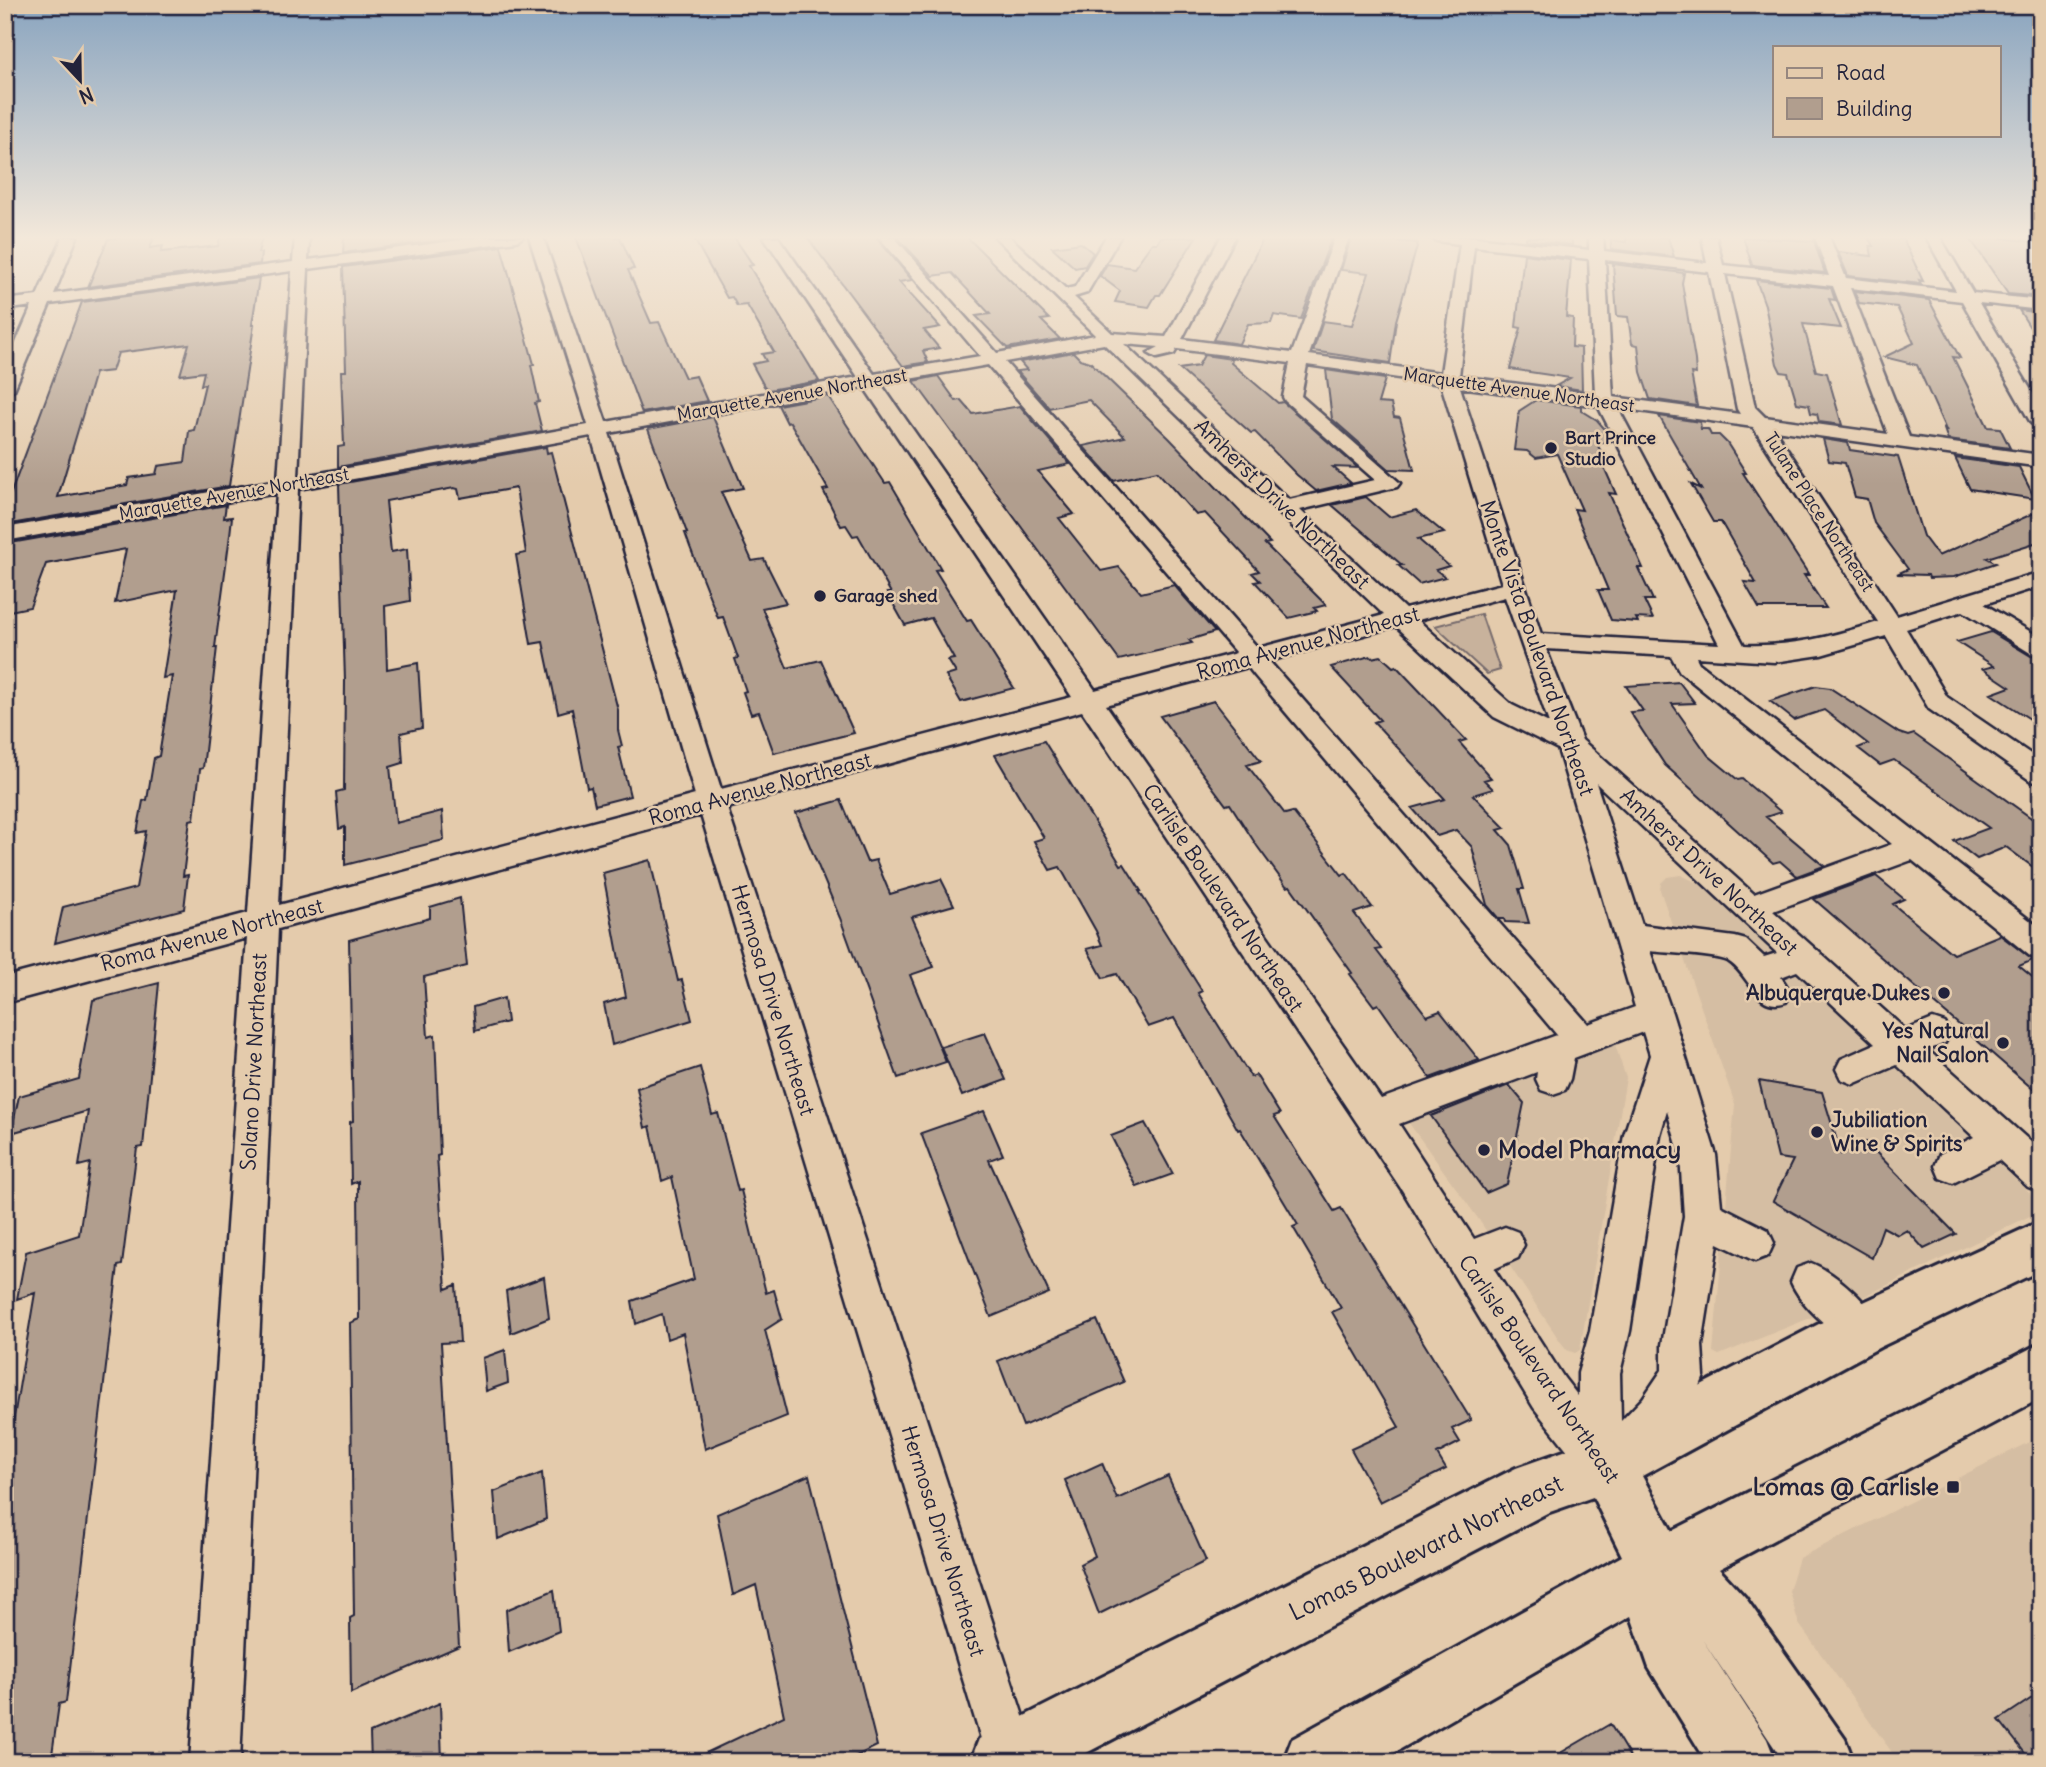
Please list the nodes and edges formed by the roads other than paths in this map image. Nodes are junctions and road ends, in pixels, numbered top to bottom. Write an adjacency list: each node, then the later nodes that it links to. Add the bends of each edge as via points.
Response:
1 (35, 319): 21 (street)
2 (297, 319): 28 (street, Solano Drive Northeast)
3 (563, 319): 25 (street, Hermosa Drive Northeast)
4 (827, 319): 19 (street, Carlisle Boulevard Northeast)
5 (956, 319): 16 (street)
6 (1089, 319): 14 (street, Amherst Drive Northeast)
7 (1184, 319): 15 (street)
8 (1313, 319): 17 (street)
9 (1457, 319): 20 (street, Monte Vista Boulevard Northeast)
10 (1600, 319): 22 (street)
11 (1726, 319): 23 (street, Tulane Place Northeast, via 1746,409)
12 (1855, 319): 26 (street)
13 (1981, 319): 24 (street)
14 (1109, 338): 15 (street, Marquette Avenue Northeast); 16 (street, Marquette Avenue Northeast); 18 (street, Amherst Drive Northeast)
15 (1172, 343): 17 (street, Marquette Avenue Northeast); 18 (street, via 1168,350)
16 (990, 359): 19 (street, Marquette Avenue Northeast); 40 (street)
17 (1299, 359): 20 (street, Marquette Avenue Northeast); 29 (street, via 1292,397 1390,483)
18 (1132, 361): 29 (street, Amherst Drive Northeast)
19 (869, 381): 25 (street, Marquette Avenue Northeast); 41 (street, Carlisle Boulevard Northeast)
20 (1449, 381): 22 (street, Marquette Avenue Northeast); 32 (street, Monte Vista Boulevard Northeast)
21 (5, 390)
22 (1604, 400): 23 (street, Marquette Avenue Northeast); 39 (street)
23 (1761, 424): 26 (street, Marquette Avenue Northeast); 35 (street, Tulane Place Northeast)
24 (2041, 424)
25 (599, 430): 28 (street, Marquette Avenue Northeast); 44 (street, Hermosa Drive Northeast)
26 (1901, 442): 27 (street, Marquette Avenue Northeast)
27 (2041, 461)
28 (289, 484): 30 (street, Marquette Avenue Northeast); 47 (street, Solano Drive Northeast)
29 (1285, 507): 34 (street, Amherst Drive Northeast)
30 (5, 535)
31 (2041, 579): 33 (street)
32 (1515, 587): 34 (street, Roma Avenue Northeast); 36 (street, Monte Vista Boulevard Northeast)
33 (1966, 603): 35 (street); 38 (street)
34 (1402, 618): 40 (street, Roma Avenue Northeast); 42 (street, Amherst Drive Northeast, via 1503,711)
35 (1892, 626): 39 (street, via 1821,648 1774,654); 43 (street, Tulane Place Northeast, via 1938,702)
36 (1531, 641): 37 (street); 42 (street, Monte Vista Boulevard Northeast)
37 (1680, 649): 39 (street); 45 (street, via 1689,667)
38 (2041, 649)
39 (1736, 652)
40 (1253, 658): 41 (street, Roma Avenue Northeast); 56 (street)
41 (1088, 702): 44 (street, Roma Avenue Northeast); 58 (street, Carlisle Boulevard Northeast)
42 (1570, 744): 46 (street, Amherst Drive Northeast); 48 (street, Monte Vista Boulevard Northeast)
43 (2041, 775)
44 (711, 802): 47 (street, Roma Avenue Northeast); 72 (street, Hermosa Drive Northeast)
45 (1916, 847): 46 (street); 49 (street)
46 (1749, 908): 50 (street, Amherst Drive Northeast)
47 (262, 921): 51 (street, Roma Avenue Northeast); 73 (street, Solano Drive Northeast)
48 (1631, 936): 50 (street, via 1734,949 1767,983); 52 (street, Monte Vista Boulevard Northeast)
49 (2041, 947)
50 (1802, 957): 54 (street, Amherst Drive Northeast)
51 (5, 990)
52 (1656, 1013): 55 (street, Monte Vista Boulevard Northeast); 56 (street)
53 (1933, 1033): 54 (street)
54 (1901, 1047): 57 (street); 59 (street, Amherst Drive Northeast)
55 (1667, 1054): 62 (street, Monte Vista Boulevard Northeast, via 1698,1155); 70 (street, via 1642,1135 1599,1373)
56 (1564, 1057): 58 (street)
57 (1853, 1069)
58 (1373, 1118): 66 (street, Carlisle Boulevard Northeast)
59 (2003, 1140): 60 (street); 61 (street, Amherst Drive Northeast)
60 (1953, 1166)
61 (2041, 1175)
62 (1703, 1216): 63 (street); 70 (street, Monte Vista Boulevard Northeast, via 1682,1345 1683,1376 1658,1413)
63 (1755, 1243)
64 (1505, 1245): 66 (street)
65 (2041, 1245): 68 (main road, Lomas Boulevard Northeast)
66 (1466, 1261): 70 (street, Carlisle Boulevard Northeast, via 1549,1393)
67 (1811, 1282): 68 (street)
68 (1862, 1329): 70 (main road, Lomas Boulevard Northeast)
69 (2041, 1369): 71 (main road)
70 (1606, 1465): 71 (main road, Carlisle Boulevard Northeast); 72 (main road, Lomas Boulevard Northeast, via 1536,1489)
71 (1660, 1568): 74 (main road); 75 (main road, Carlisle Boulevard Northeast, via 1659,1611 1671,1646); 76 (main road, via 1693,1587 1724,1618)
72 (1009, 1760)
73 (215, 1762)
74 (1314, 1762)
75 (1744, 1762)
76 (1822, 1762)

